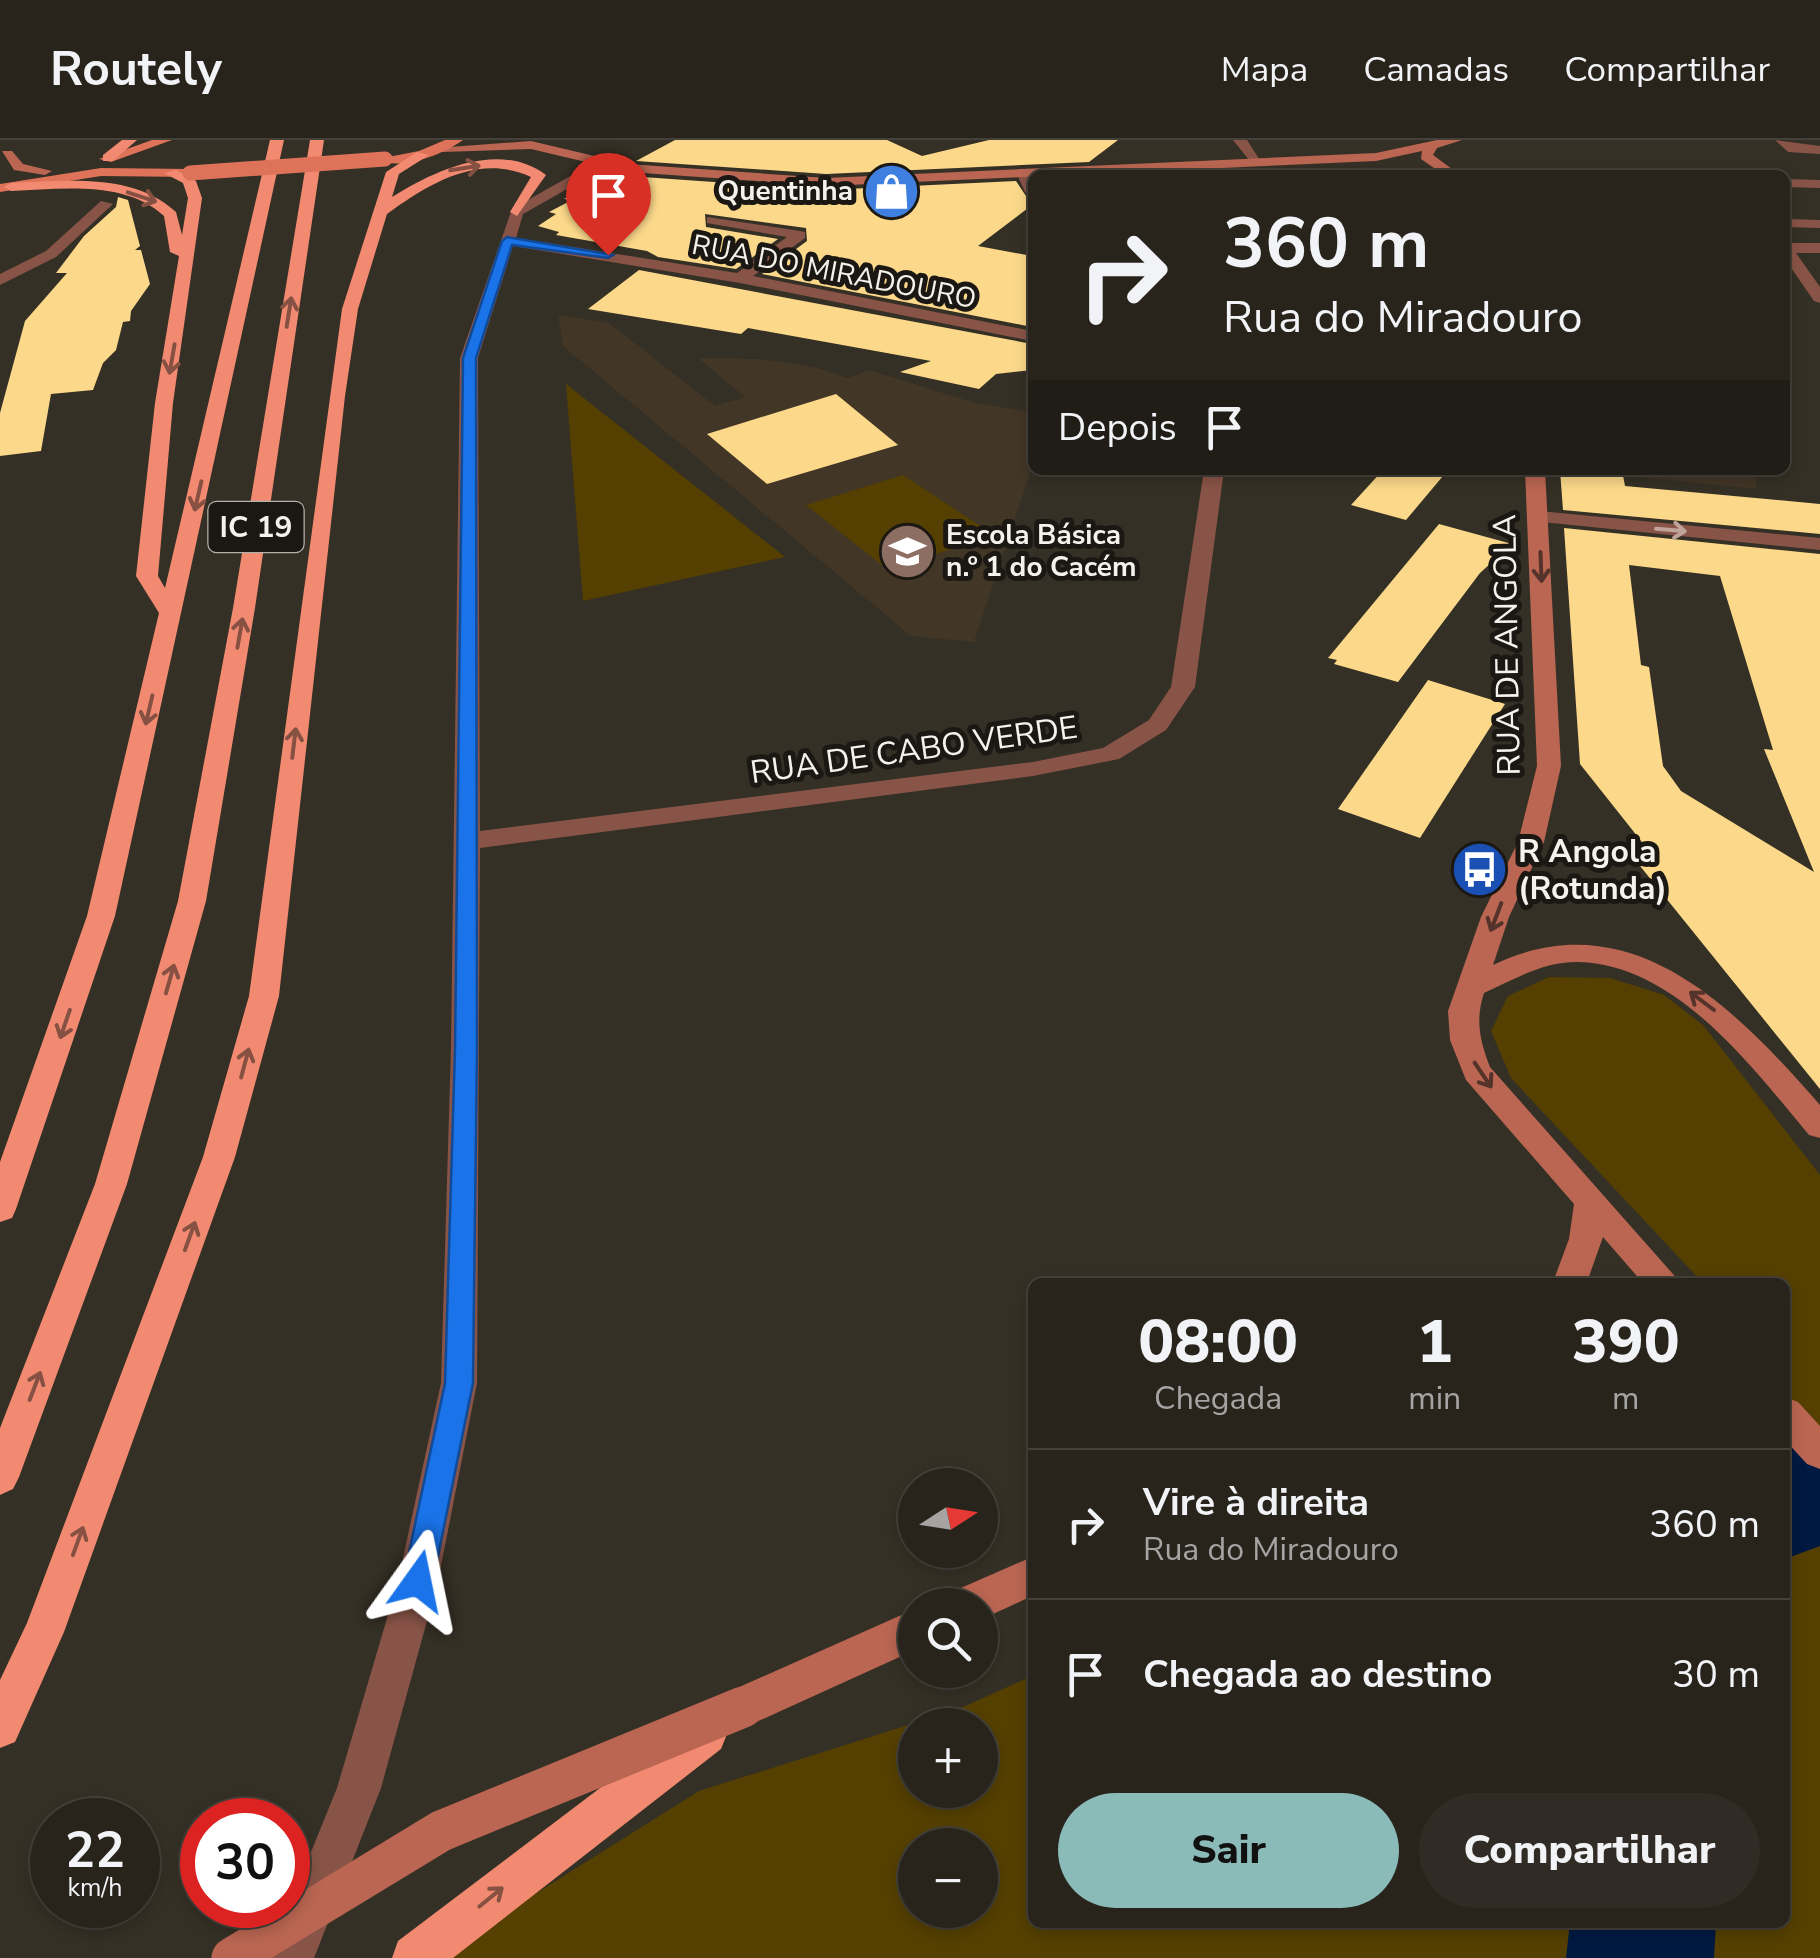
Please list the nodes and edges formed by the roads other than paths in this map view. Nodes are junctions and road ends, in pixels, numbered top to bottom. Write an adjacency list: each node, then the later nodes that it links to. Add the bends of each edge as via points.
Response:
1 (165, 140): 8 (main road)
2 (277, 140): 51 (highway, IC 19, one-way to 51)
3 (317, 140): 61 (highway, IC 19, one-way to 3, via 112,1184 192,902)
4 (1240, 140): 17 (street)
5 (1454, 140): 11 (street)
6 (24, 144): 15 (street)
7 (450, 144): 9 (street); 14 (main road)
8 (135, 145): 19 (main road, via 133,161); 24 (main road)
9 (554, 146): 13 (street); 35 (street, via 563,174)
10 (1782, 146): 12 (street)
11 (1431, 148): 16 (street); 23 (street, via 1426,156)
12 (1820, 150)
13 (583, 154): 18 (street); 20 (street); 28 (street)
14 (422, 155): 25 (main road, bridge); 34 (highway, via 394,172)
15 (4, 156): 24 (street)
16 (1376, 156): 17 (street); 22 (street)
17 (1258, 162): 21 (street)
18 (628, 168): 20 (street); 28 (street)
19 (145, 169): 25 (main road); 30 (main road)
20 (656, 170): 26 (street, via 826,182)
21 (1085, 170)
22 (1442, 170)
23 (1446, 170)
24 (45, 172): 30 (main road)
25 (171, 173): 42 (highway, via 194,189)
26 (1020, 173): 27 (street); 32 (street)
27 (1028, 173)
28 (580, 177): 35 (street)
29 (1790, 183): 31 (street)
30 (4, 184): 42 (highway, one-way to 42, via 92,187 150,198 171,214 175,247)
31 (1820, 184)
32 (1028, 186)
33 (106, 204): 44 (street, via 51,254)
34 (380, 212): 35 (highway, one-way to 35, via 422,180 494,164 533,171 539,180); 66 (highway, one-way to 34, via 44,1632 220,1157 264,996 336,396 350,309)
35 (518, 216): 43 (street, RUA DO MIRADOURO); 52 (street, via 470,358)
36 (712, 220): 43 (street, via 800,235)
37 (1790, 223): 38 (street)
38 (1820, 224)
39 (1790, 248): 40 (street)
40 (1820, 248)
41 (1790, 255): 45 (street)
42 (186, 263): 51 (highway, one-way to 51, via 146,576)
43 (740, 278): 46 (street, RUA DO MIRADOURO)
44 (0, 280)
45 (1820, 298)
46 (1028, 335)
47 (1213, 475): 52 (street, RUA DE CABO VERDE, via 1184,688 1158,725 1110,754)
48 (1535, 475): 49 (street, RUA DE ANGOLA)
49 (1539, 518): 50 (street, one-way to 50); 53 (street, RUA DE ANGOLA, one-way to 53, via 1549,766 1531,842 1495,917)
50 (1820, 544)
51 (171, 615): 56 (highway, IC 19, one-way to 56, via 102,916)
52 (467, 842): 68 (street, via 459,1383 418,1581 365,1770)
53 (1475, 986): 54 (street, one-way to 53, via 1725,1019 1651,972 1568,952 1505,966); 55 (street, RUA DE ANGOLA, one-way to 55, via 1463,1011 1477,1072)
54 (1820, 1126)
55 (1591, 1204): 57 (street); 58 (street, RUA DE ANGOLA)
56 (0, 1209)
57 (1571, 1278)
58 (1658, 1278)
59 (1790, 1419): 60 (street)
60 (1820, 1452)
61 (0, 1477)
62 (1028, 1578): 63 (street)
63 (998, 1591)
64 (898, 1637): 65 (street)
65 (743, 1707): 67 (street, bridge, via 441,1830); 69 (highway, one-way to 65, bridge)
66 (0, 1727)
67 (232, 1958)
68 (292, 1958)
69 (415, 1958)

